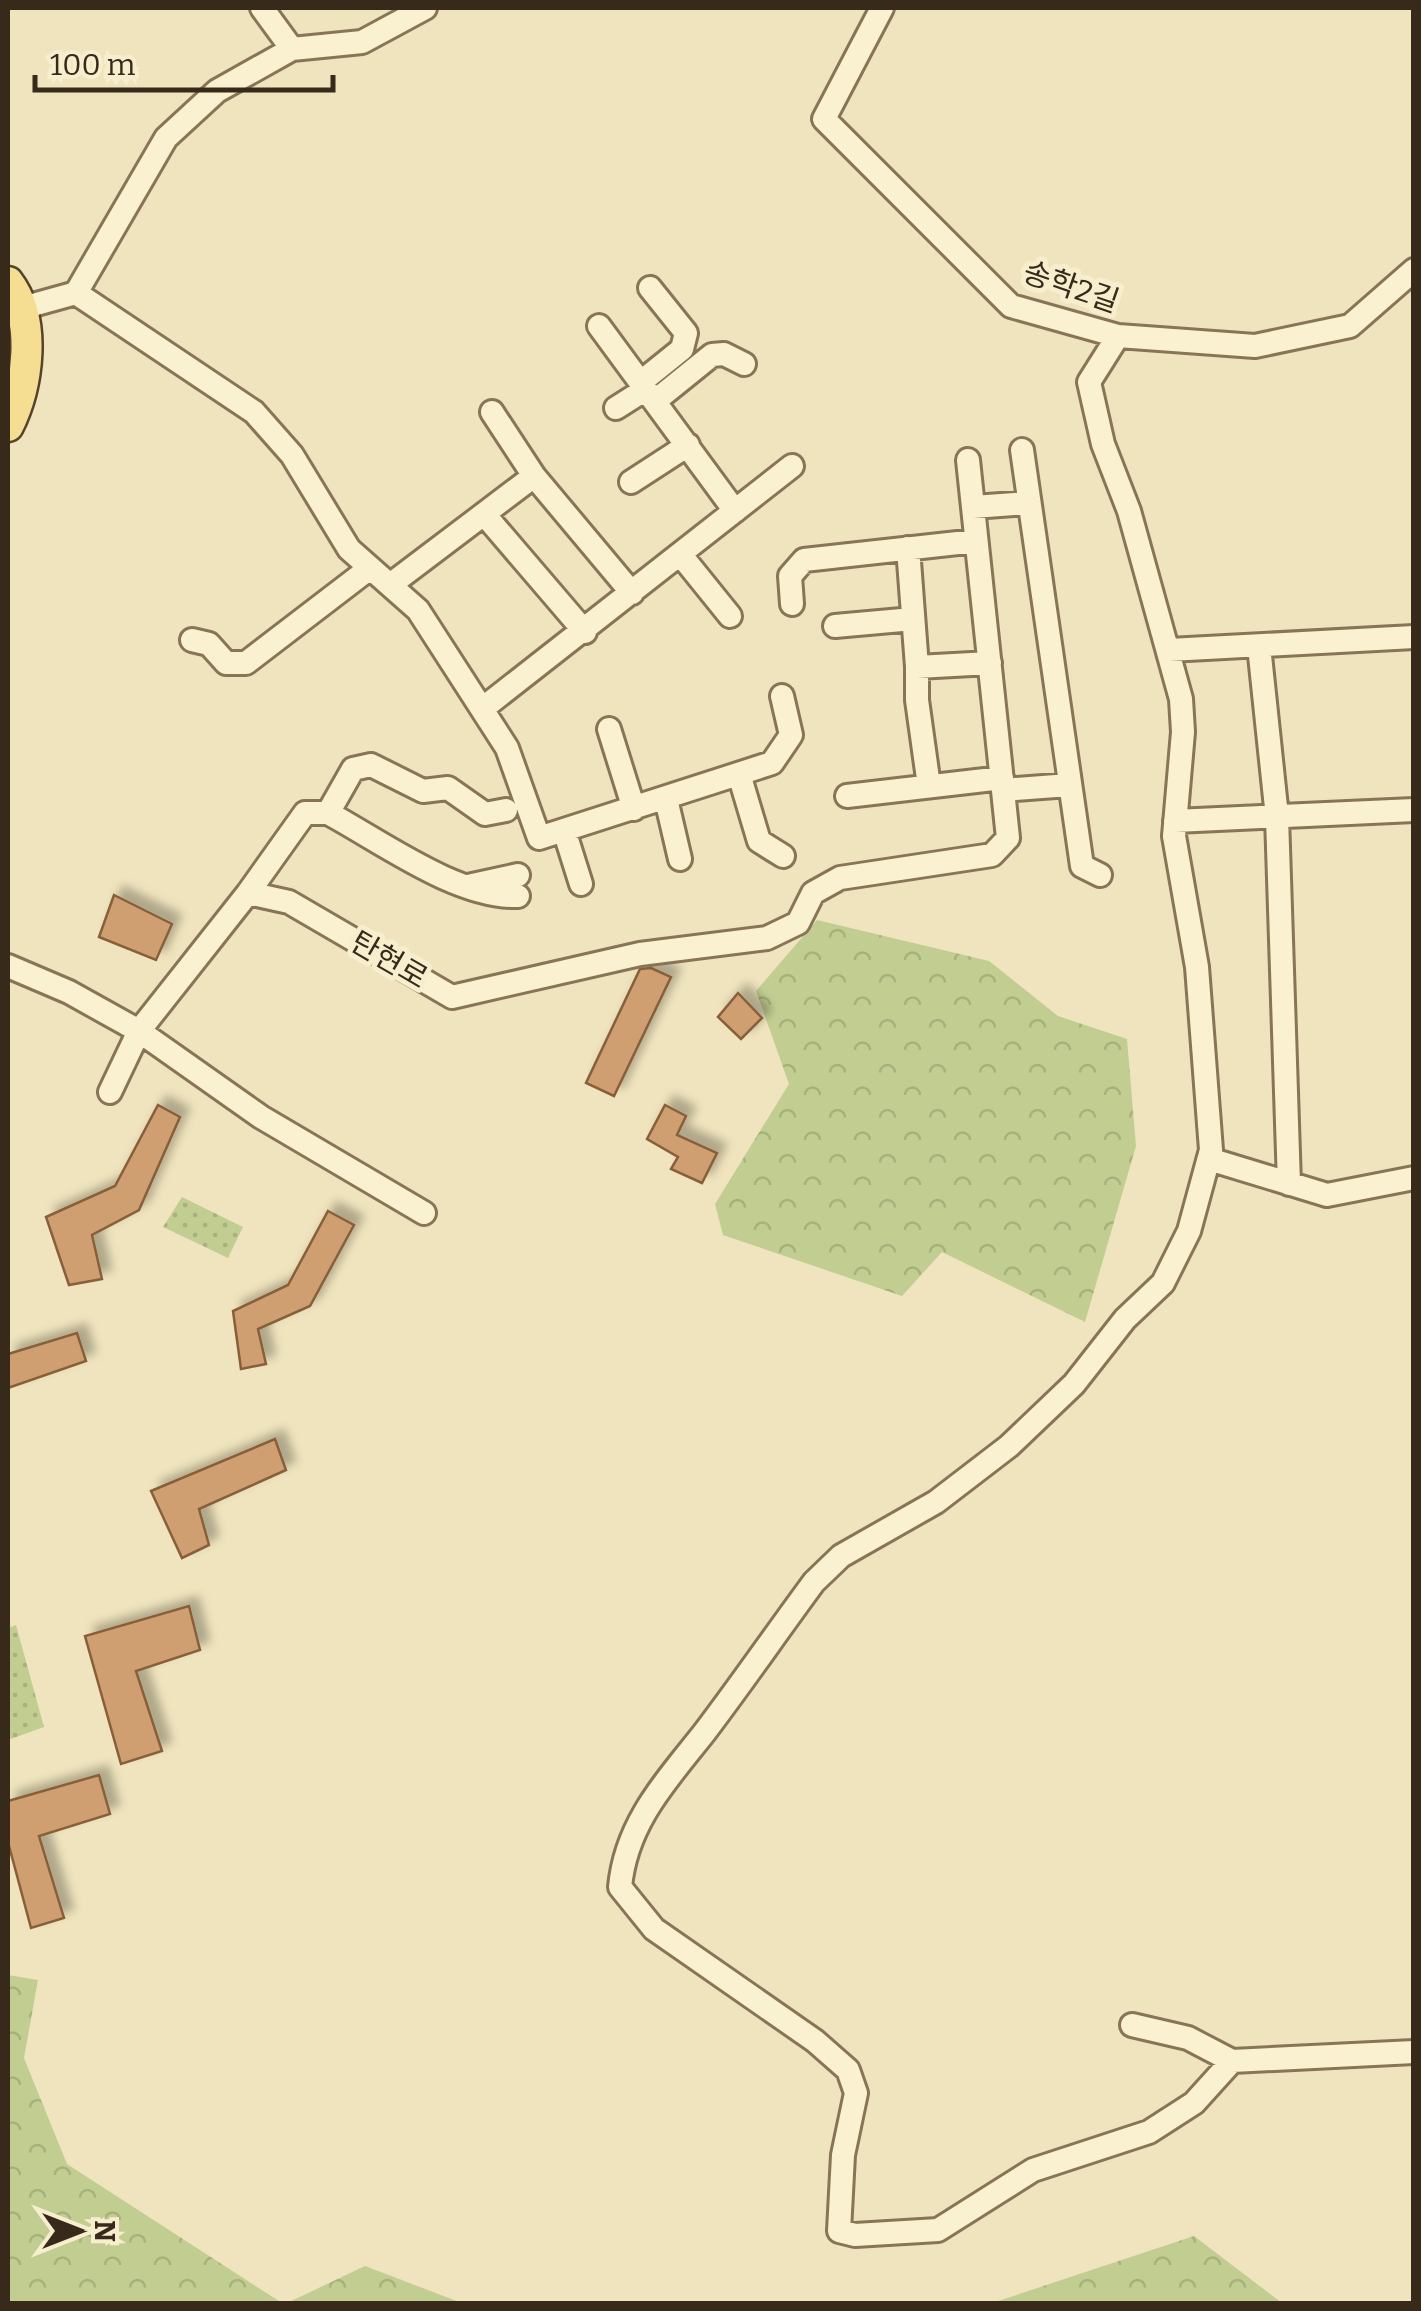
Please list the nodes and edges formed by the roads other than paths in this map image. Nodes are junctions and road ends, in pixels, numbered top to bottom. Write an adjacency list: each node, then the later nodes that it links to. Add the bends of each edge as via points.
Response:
1 (262, 8): 4 (street)
2 (425, 8): 4 (street, via 362,42)
3 (882, 8): 10 (street, 송학2길, via 824,119 1011,306)
4 (292, 49): 7 (street, via 217,90 166,138)
5 (1414, 270): 10 (street, 송학2길, via 1350,326 1255,346)
6 (650, 288): 12 (street, via 686,333 682,348)
7 (76, 293): 8 (street); 29 (street, via 254,412 292,454 349,550)
8 (15, 295): 15 (main road, via 22,397)
9 (599, 326): 12 (street)
10 (1118, 336): 40 (street, via 1089,382 1102,444 1130,511)
11 (744, 364): 12 (street, via 712,356)
12 (647, 391): 13 (street); 16 (street)
13 (616, 408)
14 (492, 412): 20 (street)
15 (8, 426)
16 (688, 445): 21 (street); 24 (street)
17 (1022, 450): 22 (street)
18 (968, 460): 23 (street)
19 (792, 466): 24 (street)
20 (534, 476): 25 (street); 31 (street)
21 (631, 482)
22 (1029, 503): 23 (street); 48 (street)
23 (973, 507): 26 (street)
24 (735, 511): 28 (street)
25 (484, 514): 30 (street); 36 (street)
26 (976, 541): 27 (street); 42 (street)
27 (908, 548): 32 (street, via 804,560 790,576); 34 (street)
28 (680, 554): 31 (street); 33 (street)
29 (370, 568): 30 (street); 38 (street, via 246,663 226,663 209,644)
30 (390, 586): 44 (street, via 418,610)
31 (632, 593): 36 (street)
32 (792, 604)
33 (730, 616)
34 (913, 619): 35 (street); 41 (street)
35 (835, 626)
36 (585, 632): 44 (street)
37 (1414, 638): 39 (street)
38 (192, 640)
39 (1258, 646): 40 (street); 56 (street)
40 (1170, 650): 57 (street, via 1183,732)
41 (917, 662): 42 (street); 49 (street)
42 (990, 663): 47 (street)
43 (782, 696): 46 (street, via 791,735 772,763)
44 (482, 709): 58 (street, via 508,748 539,838)
45 (609, 729): 52 (street)
46 (739, 774): 51 (street); 59 (street, via 759,841)
47 (1002, 784): 48 (street); 49 (street); 64 (street, 탄현로, via 1008,838 992,855 840,878 813,894 798,923 767,938 640,954 452,997 289,902)
48 (1069, 785): 61 (street, via 1082,866)
49 (929, 786): 50 (street)
50 (847, 796)
51 (666, 799): 52 (street); 60 (street)
52 (634, 809): 58 (street)
53 (506, 810): 55 (street, via 485,814 448,788 423,791 371,765 353,770)
54 (1414, 810): 56 (street)
55 (328, 812): 63 (street, via 464,886 492,896); 64 (street, via 305,812)
56 (1277, 816): 57 (street); 70 (street)
57 (1175, 821): 68 (street, via 1197,967)
58 (564, 830): 62 (street)
59 (783, 856)
60 (680, 859)
61 (1100, 875)
62 (581, 884)
63 (518, 885)
64 (248, 893): 66 (street)
65 (8, 966): 66 (street)
66 (140, 1031): 67 (street); 71 (street, via 261,1117)
67 (110, 1092)
68 (1208, 1159): 70 (street); 74 (street, via 1189,1231 1163,1283 1010,1446 936,1502 841,1556 814,1582 634,1828 620,1886 654,1929 848,2070 856,2093 840,2231 855,2236 938,2230 1033,2170 1148,2132 1194,2103)
69 (1414, 1178): 70 (street, via 1327,1195)
70 (1289, 1184)
71 (424, 1213)
72 (1132, 2025): 74 (street, via 1188,2038)
73 (1414, 2052): 74 (street)
74 (1232, 2060)

